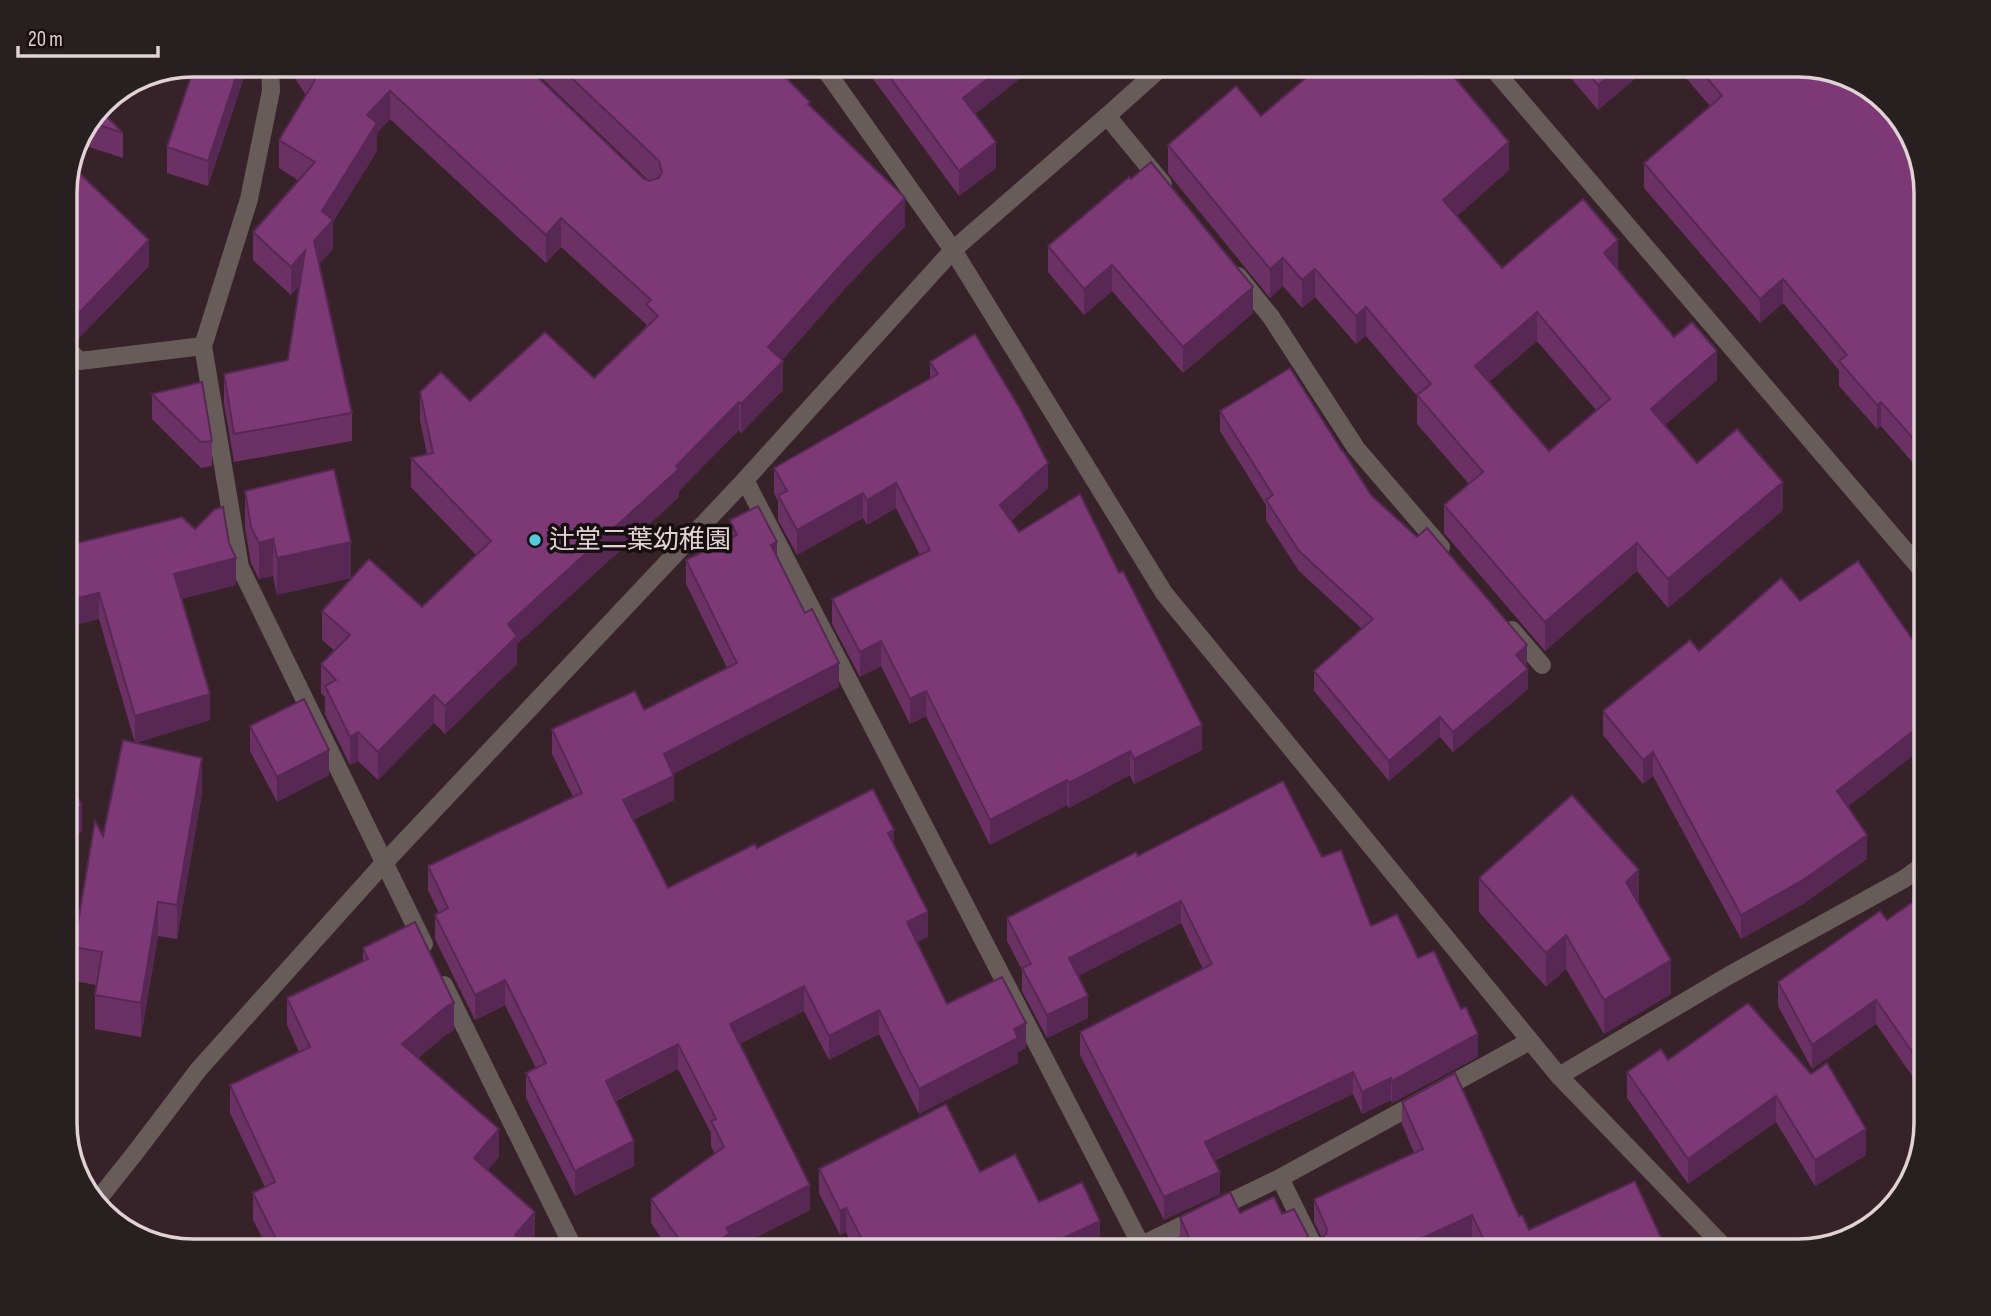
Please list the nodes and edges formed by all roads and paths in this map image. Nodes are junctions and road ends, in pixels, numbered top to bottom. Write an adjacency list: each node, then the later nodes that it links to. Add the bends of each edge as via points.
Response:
1 (270, 77): 9 (street, via 249,199)
2 (830, 77): 7 (street)
3 (1151, 77): 5 (street)
4 (1500, 77): 12 (street)
5 (1107, 116): 6 (street); 7 (street)
6 (1176, 201)
7 (953, 250): 11 (street); 18 (street, via 1164,593)
8 (1228, 264): 13 (street, via 1270,317 1356,448)
9 (203, 346): 10 (street); 16 (street, via 240,567)
10 (77, 358)
11 (746, 480): 16 (street); 23 (street)
12 (1914, 561)
13 (1453, 562)
14 (1497, 613): 15 (street)
15 (1542, 665)
16 (384, 863): 21 (street, via 199,1069); 22 (street)
17 (1914, 872): 19 (street)
18 (1530, 1041): 19 (street); 20 (street)
19 (1559, 1076): 26 (street)
20 (1280, 1178): 24 (street); 25 (street)
21 (102, 1194)
22 (569, 1239)
23 (1130, 1239)
24 (1154, 1239)
25 (1310, 1239)
26 (1716, 1239)

